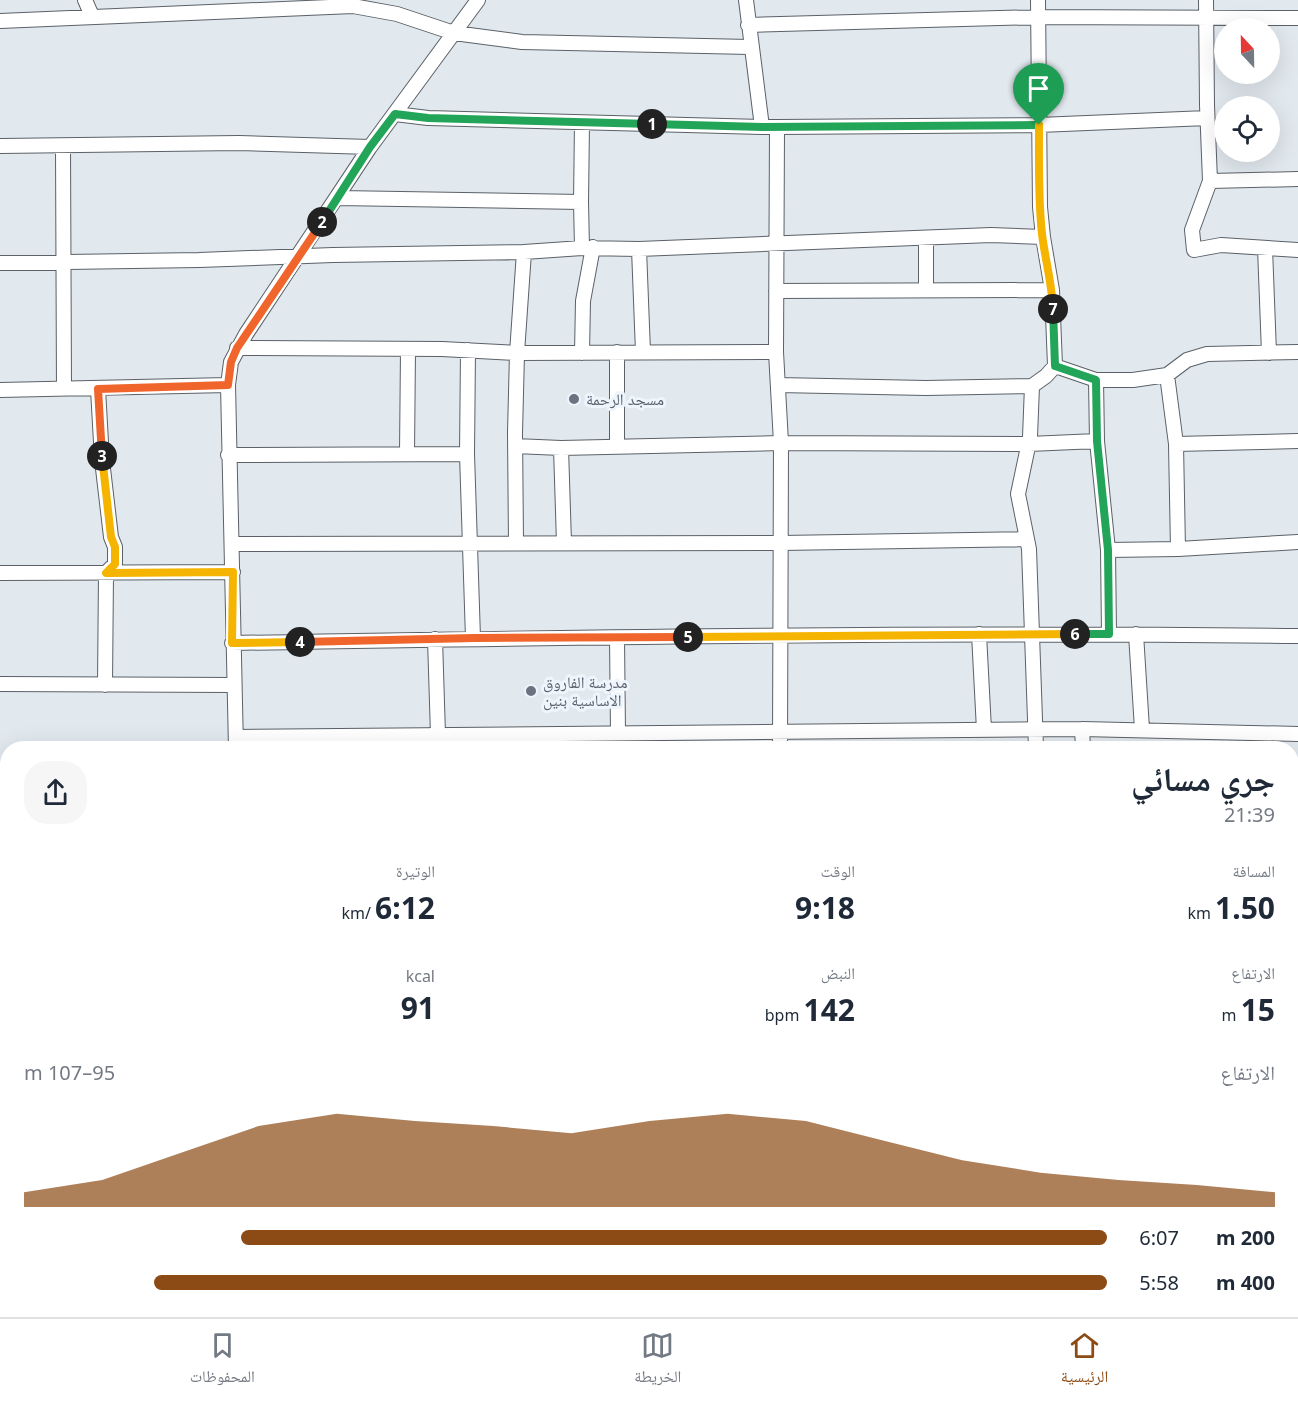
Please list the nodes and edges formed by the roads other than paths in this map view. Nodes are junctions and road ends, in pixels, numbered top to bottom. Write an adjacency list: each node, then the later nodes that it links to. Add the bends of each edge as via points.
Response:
1 (85, 0): 9 (street)
2 (478, 0): 15 (street)
3 (746, 0): 14 (street)
4 (1038, 0): 10 (street)
5 (1206, 0): 11 (street)
6 (352, 3): 7 (street); 15 (street)
7 (298, 4): 8 (street)
8 (214, 5): 9 (street)
9 (92, 16): 13 (street)
10 (1039, 17): 11 (street); 14 (street); 20 (street)
11 (1206, 18): 12 (street); 18 (street)
12 (1298, 18)
13 (0, 21)
14 (748, 25): 16 (street)
15 (454, 33): 16 (street, via 522,42); 17 (street)
16 (750, 47): 21 (street)
17 (395, 114): 19 (street); 25 (street)
18 (1207, 118): 20 (street); 27 (street)
19 (582, 123): 21 (street); 29 (street)
20 (1039, 125): 22 (street); 30 (street)
21 (762, 127): 22 (street)
22 (777, 127): 32 (street)
23 (0, 146): 24 (street)
24 (63, 147): 25 (street, via 239,143); 40 (street)
25 (370, 147): 28 (street)
26 (1298, 178): 27 (street)
27 (1210, 181): 34 (street, via 1192,230 1194,250 1221,245)
28 (338, 198): 29 (street); 38 (street)
29 (581, 202): 33 (street)
30 (1043, 237): 31 (street); 42 (street)
31 (926, 239): 32 (street); 41 (street)
32 (777, 242): 35 (street); 43 (street)
33 (588, 248): 35 (street); 37 (street); 52 (street)
34 (1265, 248): 36 (street); 53 (street)
35 (639, 249): 49 (street)
36 (1298, 250)
37 (524, 252): 38 (street); 51 (street)
38 (298, 257): 40 (street); 44 (street)
39 (0, 262): 40 (street)
40 (63, 262): 60 (street)
41 (926, 290): 42 (street); 43 (street)
42 (1052, 290): 54 (street)
43 (776, 291): 50 (street)
44 (237, 348): 45 (street); 57 (street)
45 (408, 350): 46 (street); 71 (street)
46 (468, 350): 51 (street); 72 (street)
47 (1298, 351): 53 (street)
48 (617, 352): 49 (street); 52 (street); 69 (street)
49 (643, 352): 50 (street)
50 (776, 352): 58 (street)
51 (517, 353): 52 (street); 68 (street)
52 (582, 353)
53 (1269, 353): 55 (street, via 1197,356)
54 (1055, 366): 56 (street); 59 (street)
55 (1167, 375): 56 (street); 67 (street)
56 (1096, 380): 63 (street)
57 (228, 385): 61 (street); 73 (street)
58 (778, 385): 59 (street); 65 (street)
59 (1032, 386): 66 (street)
60 (64, 389): 61 (street); 62 (street)
61 (98, 389): 85 (street, via 102,460 115,547 115,564)
62 (0, 390)
63 (1097, 441): 66 (street); 82 (street)
64 (1298, 441): 67 (street)
65 (781, 443): 66 (street); 69 (street); 79 (street)
66 (1029, 444): 74 (street, via 1018,494)
67 (1176, 444): 81 (street)
68 (515, 446): 70 (street); 77 (street)
69 (617, 447): 70 (street)
70 (561, 448): 78 (street)
71 (407, 453): 72 (street); 73 (street)
72 (467, 454): 76 (street)
73 (228, 455): 80 (street)
74 (1027, 539): 79 (street); 87 (street)
75 (1298, 542): 81 (street)
76 (470, 543): 77 (street); 80 (street); 92 (street)
77 (516, 543): 78 (street)
78 (564, 543): 79 (street)
79 (781, 543): 90 (street)
80 (232, 544): 83 (street)
81 (1178, 549): 82 (street)
82 (1108, 550): 88 (street)
83 (233, 572): 85 (street); 95 (street)
84 (0, 573): 85 (street)
85 (106, 573): 97 (street)
86 (979, 634): 87 (street); 90 (street); 101 (street)
87 (1031, 634): 88 (street); 102 (street)
88 (1109, 634): 89 (street)
89 (1136, 634): 91 (street); 100 (street)
90 (780, 636): 93 (street); 103 (street)
91 (1298, 636)
92 (474, 638): 93 (street); 94 (street)
93 (617, 638): 104 (street)
94 (435, 639): 95 (street); 106 (street)
95 (232, 643): 98 (street)
96 (0, 684): 97 (street)
97 (105, 684): 98 (street)
98 (233, 685): 107 (street)
99 (1082, 729): 100 (street); 102 (street); 113 (street)
100 (1142, 729): 105 (street)
101 (984, 730): 102 (street); 103 (street)
102 (1037, 730): 112 (street)
103 (780, 731): 104 (street); 111 (street)
104 (618, 734): 110 (street)
105 (1298, 734)
106 (438, 735): 108 (street); 109 (street)
107 (236, 741)
108 (286, 741)
109 (466, 741)
110 (520, 741)
111 (780, 741)
112 (1036, 741)
113 (1083, 741)

